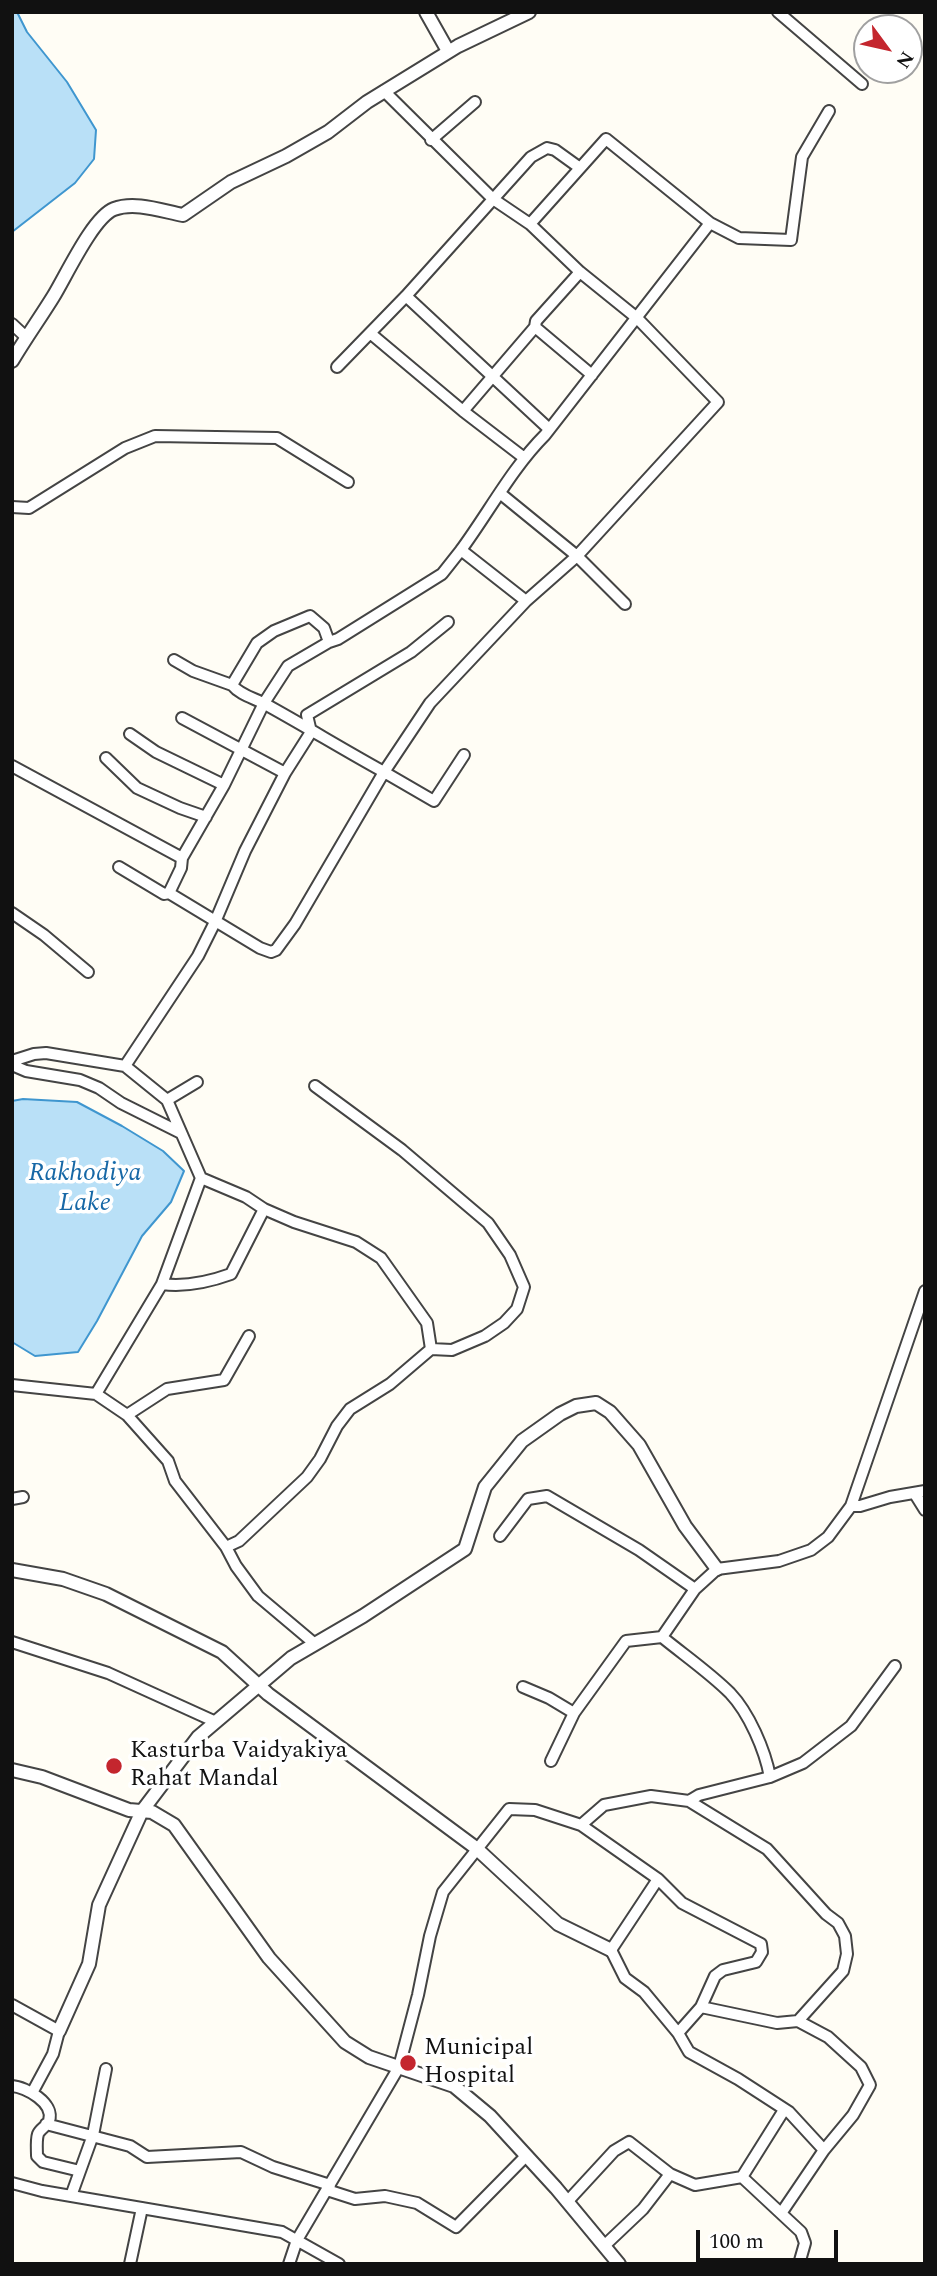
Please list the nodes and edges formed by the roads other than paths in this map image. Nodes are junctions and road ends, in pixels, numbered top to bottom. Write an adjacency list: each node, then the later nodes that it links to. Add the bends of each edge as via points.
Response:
1 (426, 12): 4 (street)
2 (529, 12): 4 (street)
3 (778, 12): 5 (street)
4 (448, 51): 6 (street)
5 (853, 76)
6 (384, 91): 9 (street); 20 (street, via 328,132 231,182 183,215 138,206 111,209 82,245)
7 (475, 102): 9 (street)
8 (829, 111): 12 (street, via 802,157 791,240 739,238)
9 (432, 140): 11 (street)
10 (580, 168): 11 (street, via 555,150 541,149); 12 (street, via 606,139); 13 (street)
11 (493, 198): 13 (street); 15 (street)
12 (710, 223): 16 (street)
13 (530, 224): 14 (street)
14 (580, 272): 16 (street); 18 (street)
15 (406, 296): 19 (street); 24 (street)
16 (637, 318): 23 (street); 32 (street, via 718,402)
17 (12, 324): 20 (street)
18 (535, 327): 23 (street); 24 (street)
19 (370, 334): 22 (street); 25 (street)
20 (27, 338): 21 (street)
21 (12, 361)
22 (337, 367)
23 (592, 375): 26 (street)
24 (493, 377): 25 (street); 26 (street)
25 (463, 411): 27 (street)
26 (548, 428): 27 (street)
27 (523, 457): 29 (street)
28 (348, 482): 30 (street, via 277,438 155,436 125,448 29,508)
29 (501, 494): 31 (street); 32 (street)
30 (12, 507)
31 (461, 550): 33 (street); 36 (street, via 442,574)
32 (577, 556): 33 (street); 34 (street)
33 (526, 601): 47 (street, via 430,703)
34 (625, 604)
35 (448, 622): 41 (street, via 411,652 307,715)
36 (329, 642): 38 (street, via 324,628 310,616 274,631 257,643); 39 (street, via 288,666)
37 (174, 660): 38 (street)
38 (232, 685): 39 (street)
39 (264, 703): 41 (street); 43 (street)
40 (182, 718): 43 (street)
41 (310, 732): 47 (street); 48 (street)
42 (130, 734): 49 (street)
43 (240, 750): 48 (street); 49 (street)
44 (464, 755): 47 (street, via 434,801)
45 (107, 758): 50 (street, via 137,788)
46 (12, 766): 51 (street)
47 (384, 772): 55 (street, via 276,950 260,948)
48 (285, 773): 55 (street)
49 (224, 785): 50 (street)
50 (206, 817): 51 (street)
51 (182, 858): 53 (street)
52 (119, 867): 53 (street)
53 (169, 893): 55 (street)
54 (12, 913): 56 (street)
55 (215, 922): 58 (street, via 198,956)
56 (88, 972)
57 (12, 1063): 58 (street, via 46,1053); 62 (street, via 89,1084)
58 (125, 1066): 61 (street)
59 (197, 1082): 61 (street)
60 (314, 1086): 68 (street, via 402,1150 488,1223 520,1277 524,1287 517,1309 504,1323 453,1350)
61 (167, 1100): 62 (street)
62 (181, 1133): 63 (street)
63 (201, 1178): 64 (street); 65 (street)
64 (264, 1209): 65 (street, via 231,1274 212,1281); 68 (street, via 356,1242 381,1258 427,1323)
65 (162, 1284): 70 (street)
66 (925, 1291): 73 (street)
67 (249, 1336): 71 (street, via 224,1380 167,1389)
68 (431, 1349): 76 (street, via 390,1384 350,1409 307,1477 239,1541)
69 (12, 1385): 70 (street)
70 (96, 1394): 71 (street)
71 (127, 1415): 76 (street, via 168,1461 175,1481)
72 (920, 1493): 73 (street); 74 (street)
73 (851, 1506): 77 (street, via 828,1537 811,1549 779,1561)
74 (925, 1510)
75 (500, 1536): 79 (street, via 528,1500 547,1496)
76 (226, 1547): 82 (street, via 258,1596)
77 (717, 1569): 79 (street); 82 (street, via 685,1526 639,1445 596,1403 576,1406 522,1441 485,1487 465,1549)
78 (12, 1570): 84 (street, via 63,1579 106,1594 222,1652)
79 (695, 1589): 80 (street)
80 (662, 1637): 86 (street, via 626,1641); 90 (street, via 730,1693 766,1755)
81 (12, 1642): 87 (street, via 108,1673)
82 (315, 1644): 84 (street)
83 (895, 1666): 90 (street, via 851,1726 803,1763)
84 (259, 1686): 87 (street); 94 (street)
85 (523, 1687): 86 (street)
86 (574, 1713): 88 (street)
87 (216, 1722): 92 (street, via 198,1737)
88 (551, 1762)
89 (12, 1770): 92 (street)
90 (770, 1777): 91 (street, via 699,1794)
91 (689, 1801): 93 (street, via 651,1796 604,1805); 99 (street, via 767,1849 845,1936 843,1971)
92 (142, 1811): 100 (street, via 99,1905 89,1964); 102 (street, via 174,1825 269,1958 345,2042 369,2057)
93 (581, 1825): 94 (street, via 535,1810 509,1809); 95 (street)
94 (476, 1848): 96 (street, via 558,1924); 102 (street, via 443,1892)
95 (658, 1879): 96 (street); 98 (street, via 682,1903 761,1944 756,1962 715,1976)
96 (611, 1950): 101 (street, via 625,1978 644,1992)
97 (12, 2005): 100 (street)
98 (701, 2007): 99 (street, via 777,2023); 101 (street)
99 (798, 2021): 109 (street, via 828,2037 861,2067 870,2085)
100 (59, 2031): 105 (street, via 53,2054)
101 (678, 2033): 106 (street, via 689,2052)
102 (399, 2067): 110 (street, via 454,2086 490,2116); 115 (street)
103 (106, 2069): 108 (street)
104 (12, 2086): 105 (street)
105 (32, 2093): 107 (street, via 48,2109)
106 (783, 2110): 109 (street); 113 (street)
107 (46, 2124): 108 (street); 111 (street, via 38,2134 37,2156 43,2162)
108 (93, 2135): 111 (street); 115 (street, via 130,2146 147,2157 242,2152)
109 (824, 2150): 119 (street)
110 (526, 2156): 115 (street, via 456,2227 417,2203 385,2196 355,2199); 117 (street)
111 (80, 2171): 116 (street)
112 (670, 2174): 113 (street, via 695,2185); 117 (street, via 629,2142 614,2151); 121 (street, via 643,2209)
113 (742, 2177): 119 (street)
114 (12, 2183): 116 (street)
115 (328, 2187): 120 (street)
116 (71, 2196): 118 (street)
117 (567, 2202): 121 (street)
118 (142, 2208): 120 (street, via 282,2232); 122 (street)
119 (782, 2212): 126 (street, via 805,2243)
120 (297, 2240): 123 (street); 124 (street)
121 (604, 2246): 125 (street)
122 (130, 2264)
123 (289, 2264)
124 (340, 2264)
125 (619, 2264)
126 (799, 2264)

